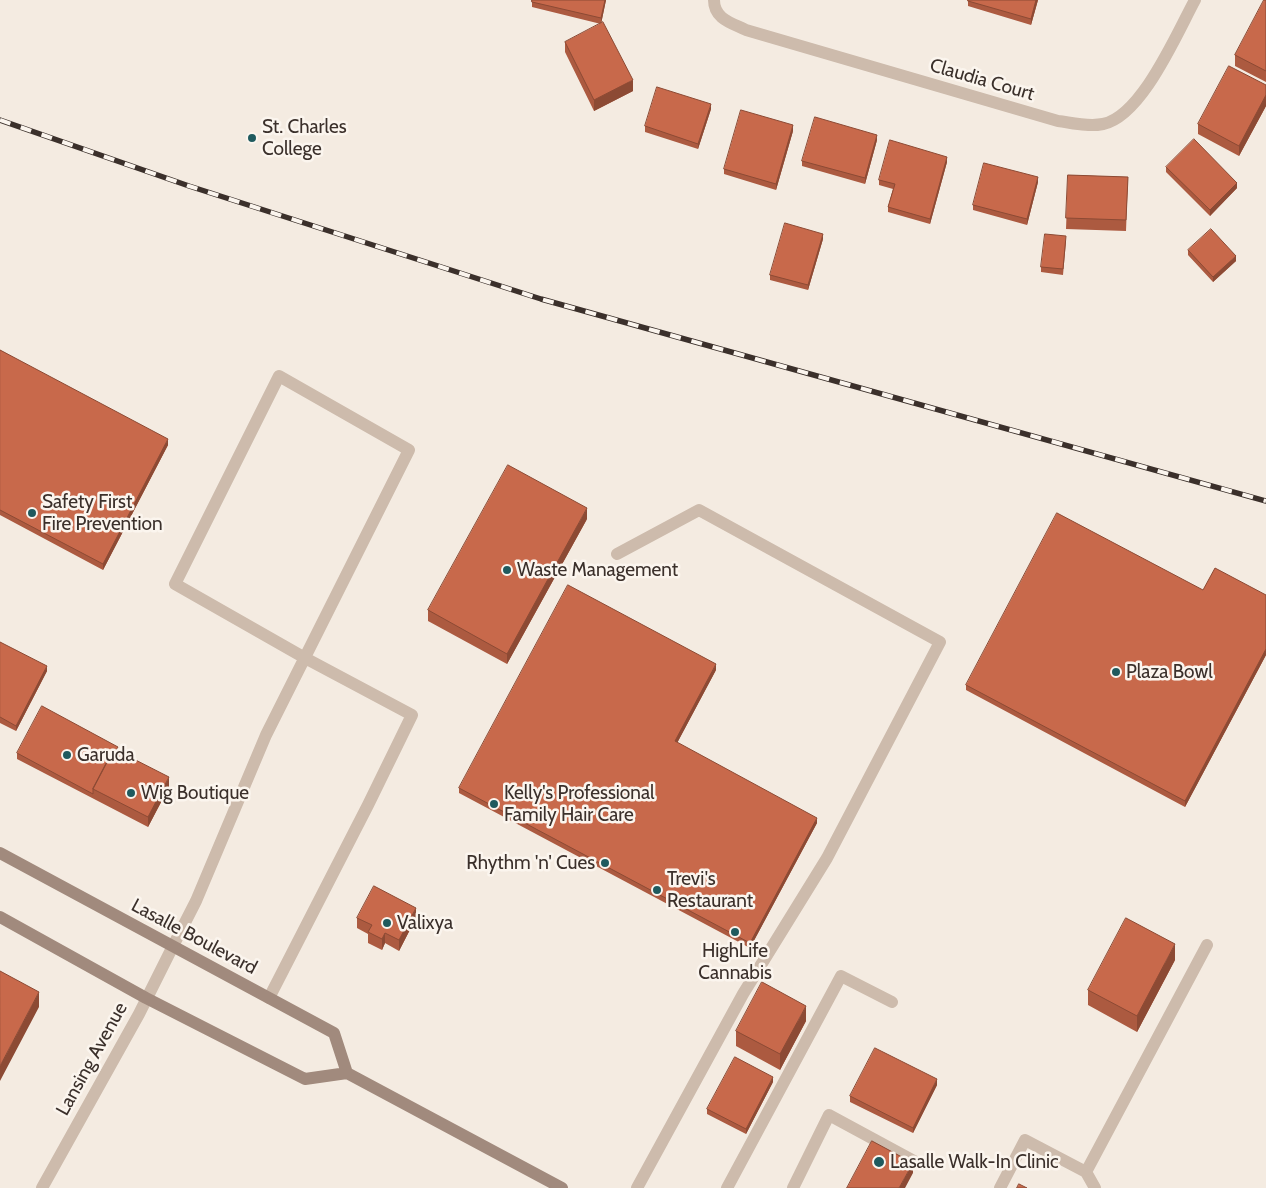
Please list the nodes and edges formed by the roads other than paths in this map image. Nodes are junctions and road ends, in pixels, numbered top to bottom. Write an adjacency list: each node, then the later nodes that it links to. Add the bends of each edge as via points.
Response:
1 (714, 0): 2 (street, Claudia Court, via 714,8 720,18 746,30 1058,121 1091,126 1106,124 1125,113 1149,85)
2 (1195, 0)
3 (617, 554): 17 (street, via 699,510 940,642 827,858 743,994)
4 (305, 658): 4 (street, via 409,450 279,376 175,584); 7 (street, Lansing Avenue, via 266,735); 10 (street, via 412,715)
5 (0, 853): 7 (main road, Lasalle Boulevard)
6 (0, 917): 9 (main road)
7 (173, 946): 9 (street, Lansing Avenue); 10 (main road, Lasalle Boulevard)
8 (1207, 946): 14 (street)
9 (146, 998): 12 (main road, via 305,1079); 15 (street, Lansing Avenue)
10 (269, 998): 12 (main road, Lasalle Boulevard, via 334,1033)
11 (892, 1002): 18 (street, via 841,976)
12 (347, 1073): 16 (main road)
13 (914, 1161): 19 (street, via 829,1115)
14 (1086, 1172): 20 (street, via 1026,1140); 21 (street)
15 (42, 1188)
16 (562, 1188)
17 (637, 1188)
18 (727, 1188)
19 (792, 1188)
20 (1000, 1188)
21 (1095, 1188)

